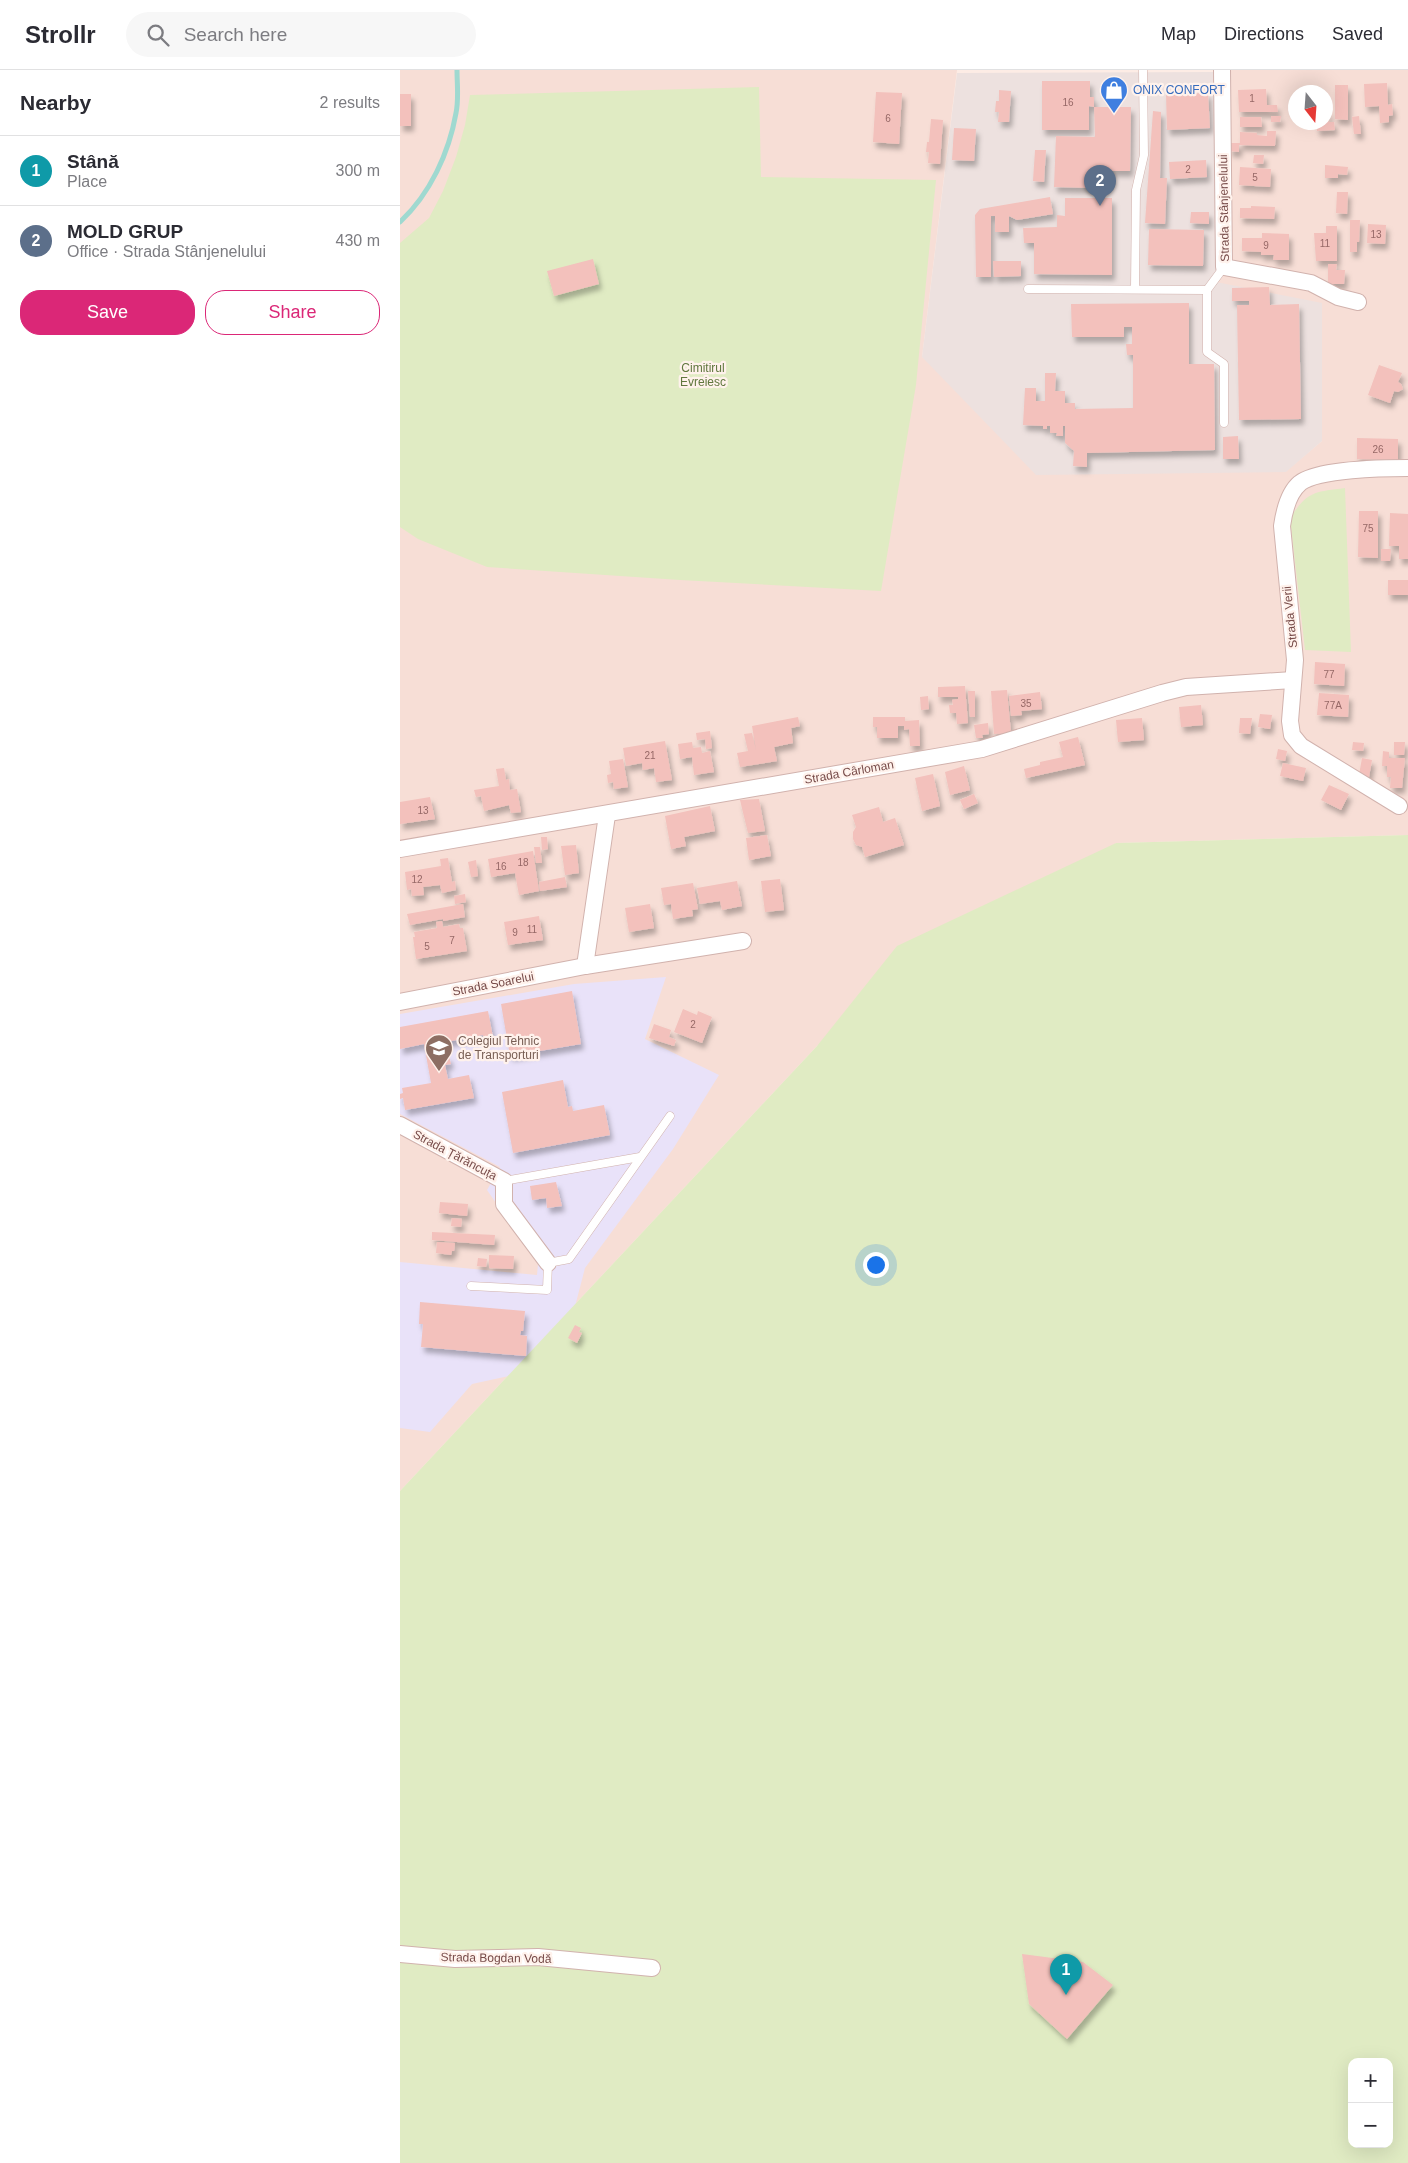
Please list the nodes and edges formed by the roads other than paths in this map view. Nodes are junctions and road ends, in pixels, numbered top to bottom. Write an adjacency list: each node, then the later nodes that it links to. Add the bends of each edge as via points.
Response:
1 (1143, 70): 5 (lane, via 1144,155 1136,190)
2 (1222, 70): 3 (street, Strada Stânjenelului)
3 (1224, 267): 6 (lane); 7 (street, Strada Stânjenelului, via 1311,283 1338,297)
4 (1028, 289): 5 (lane)
5 (1135, 289): 6 (lane)
6 (1207, 290): 8 (lane, via 1208,352 1224,364)
7 (1358, 302)
8 (1224, 423)
9 (1408, 468): 10 (street, Strada Verii, via 1341,471 1315,477 1300,483 1291,496 1284,514 1282,536 1295,660)
10 (1293, 680): 11 (street, Strada Verii, via 1290,722 1292,735 1301,746); 12 (street, Strada Cârloman, via 1186,688 982,749)
11 (1399, 806)
12 (607, 814): 13 (street, Strada Cârloman); 15 (street)
13 (400, 849)
14 (744, 941): 15 (street, Strada Soarelui)
15 (585, 966): 16 (street, Strada Soarelui)
16 (400, 1002)
17 (670, 1116): 19 (lane)
18 (400, 1125): 20 (street, Strada Țărăncuța)
19 (640, 1157): 20 (lane); 21 (lane, via 569,1259)
20 (504, 1181): 21 (street, Strada Țărăncuța, via 504,1204)
21 (548, 1263): 22 (lane, via 547,1290)
22 (471, 1286)
23 (400, 1954): 24 (street, Strada Bogdan Vodă, via 455,1959 538,1956)
24 (652, 1968)

